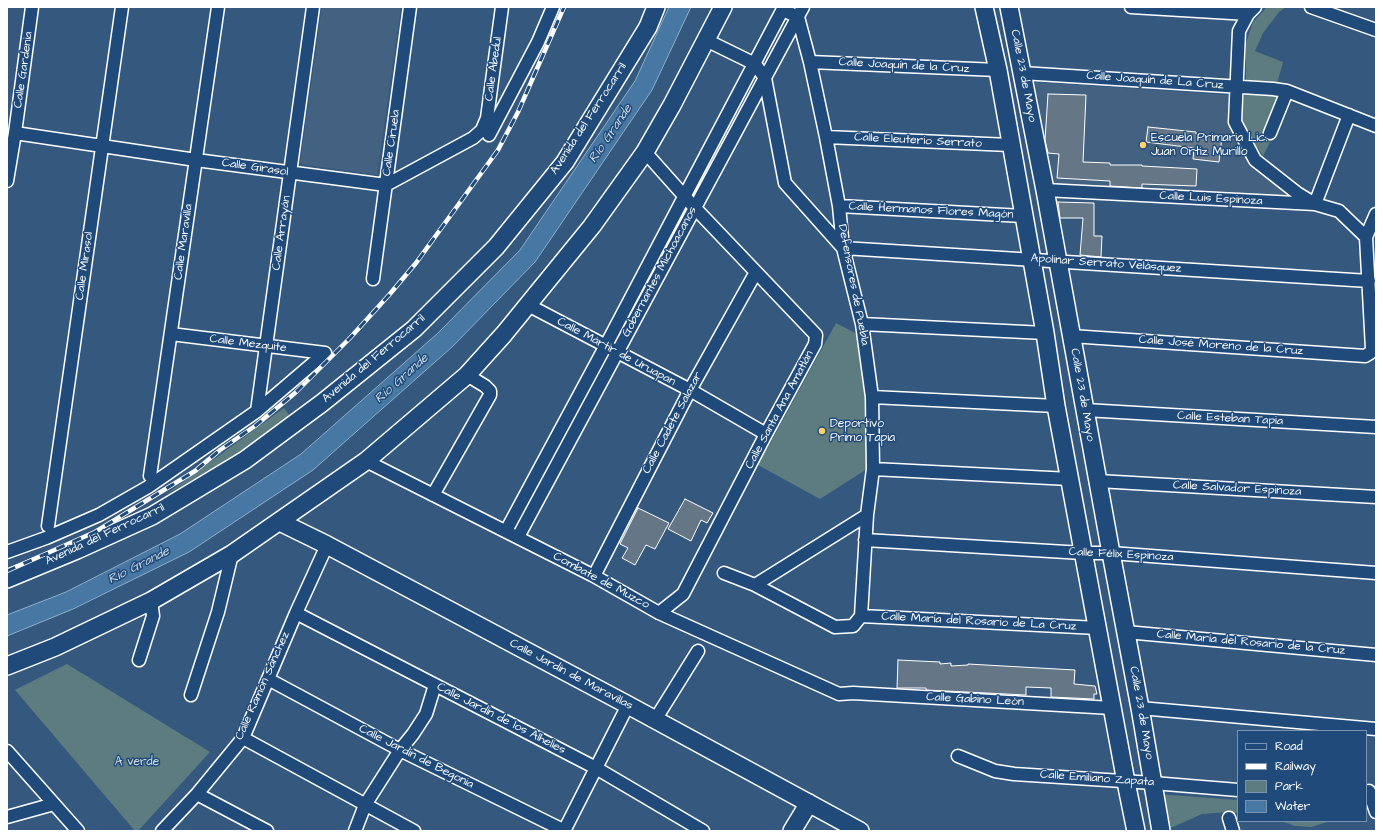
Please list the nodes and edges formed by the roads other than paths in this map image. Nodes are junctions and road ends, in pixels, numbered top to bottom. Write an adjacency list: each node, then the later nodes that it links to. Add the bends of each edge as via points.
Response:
1 (32, 7): 28 (street, Calle Gardenia)
2 (122, 7): 32 (street, Calle Mirasol)
3 (218, 7): 35 (street, Calle Maravilla)
4 (313, 7): 36 (street, Calle Arrayán)
5 (410, 7): 38 (street, Calle Ciruela)
6 (502, 7): 29 (street, Calle Abedul)
7 (553, 7): 29 (street, via 538,42)
8 (656, 7): 92 (street, Avenida del Ferrocarril, via 648,27 566,162 496,247 414,328 322,403 245,460 152,516)
9 (723, 7): 18 (street)
10 (984, 7): 21 (street, Calle 23 de Mayo)
11 (1009, 7): 22 (street, Calle 23 de Mayo)
12 (1131, 7): 15 (street)
13 (784, 8): 16 (street); 20 (street, Gobernantes Michoacanos)
14 (1314, 8): 17 (street)
15 (1251, 11): 24 (street, via 1239,31)
16 (800, 12): 19 (street, Defensores de Puebla); 23 (street, Gobernantes Michoacanos)
17 (1376, 30)
18 (706, 40): 20 (street); 34 (street)
19 (810, 62): 21 (street, Calle Joaquín de la Cruz); 31 (street, Defensores de Puebla)
20 (755, 64): 23 (street); 40 (street, Gobernantes Michoacanos)
21 (998, 70): 33 (street, Calle 23 de Mayo)
22 (1022, 73): 24 (street, Calle Joaquín de La Cruz); 39 (street, Calle 23 de Mayo)
23 (765, 78): 43 (street, Gobernantes Michoacanos); 47 (street, via 785,183)
24 (1236, 87): 25 (street, Calle Joaquín de La Cruz); 41 (street, via 1235,122 1255,160)
25 (1287, 91): 26 (street); 30 (street)
26 (1349, 115): 27 (street); 41 (street)
27 (1376, 126)
28 (15, 133): 32 (street, Calle Girasol); 37 (street, Calle Gardenia)
29 (486, 133): 38 (street)
30 (1270, 133)
31 (826, 137): 33 (street, Calle Eleuterio Serrato); 42 (street, Defensores de Puebla)
32 (102, 145): 35 (street, Calle Girasol); 81 (street, Calle Mirasol)
33 (1010, 145): 45 (street, Calle 23 de Mayo)
34 (645, 152): 40 (street, Calle Santa Ana Amatlán); 53 (street, via 592,226)
35 (196, 160): 36 (street, Calle Girasol); 56 (street, Calle Maravilla)
36 (290, 173): 38 (street, Calle Girasol); 59 (street, Calle Arrayán)
37 (7, 181)
38 (386, 185): 51 (street, Calle Ciruela)
39 (1045, 190): 41 (street, Calle Luis Espinoza); 49 (street, Calle 23 de Mayo)
40 (684, 196): 43 (street, Calle Santa Ana Amatlán); 60 (street, Gobernantes Michoacanos)
41 (1315, 204): 46 (street, Calle Luis Espinoza, via 1339,211)
42 (839, 206): 45 (street, Calle Hermanos Flores Magón); 47 (street, Defensores de Puebla)
43 (694, 207): 50 (street, Calle Santa Ana Amatlán); 61 (street, Gobernantes Michoacanos)
44 (1376, 214): 46 (street)
45 (1023, 216): 48 (street, Calle 23 de Mayo)
46 (1366, 237): 52 (street)
47 (843, 248): 48 (street, Apolinar Serrato Velásquez); 54 (street, Defensores de Puebla)
48 (1031, 259): 49 (street, Apolinar Serrato Velásquez); 55 (street, Calle 23 de Mayo)
49 (1057, 261): 52 (street, Apolinar Serrato Velásquez); 57 (street, Calle 23 de Mayo)
50 (756, 272): 64 (street, Calle Cadete Salazar); 70 (street, Calle Santa Ana Amatlán, via 816,335 815,344)
51 (373, 279)
52 (1369, 281): 58 (street)
53 (528, 306): 60 (street, Calle Mártir de Uruapan); 63 (street)
54 (862, 324): 55 (street); 65 (street, Defensores de Puebla)
55 (1045, 333): 66 (street, Calle 23 de Mayo)
56 (170, 334): 59 (street, Calle Mezquite); 73 (street, Calle Maravilla)
57 (1071, 336): 58 (street, Calle José Moreno de la Cruz, via 1365,356 1370,353); 67 (street, Calle 23 de Mayo)
58 (1374, 339)
59 (266, 346): 62 (street, Calle Mezquite); 68 (street, Calle Arrayán)
60 (605, 347): 61 (street, Calle Mártir de Uruapan); 80 (street, Gobernantes Michoacanos)
61 (616, 352): 64 (street, Calle Mártir de Uruapan); 82 (street, Gobernantes Michoacanos)
62 (325, 353): 68 (street, Avenida del Ferrocarril)
63 (467, 374): 71 (street); 76 (street, via 485,386 490,395)
64 (690, 390): 70 (street, Calle Mártir de Uruapan); 91 (street, Calle Cadete Salazar)
65 (872, 397): 66 (street); 72 (street, Defensores de Puebla)
66 (1056, 406): 74 (street, Calle 23 de Mayo)
67 (1085, 410): 69 (street, Calle Esteban Tapia); 75 (street, Calle 23 de Mayo)
68 (257, 411): 81 (street, Avenida del Ferrocarril, via 148,487 98,515)
69 (1376, 428)
70 (766, 434): 95 (street, Calle Santa Ana Amatlán, via 683,594)
71 (366, 461): 76 (street, Combate de Muzco); 79 (street)
72 (873, 469): 74 (street); 78 (street, Defensores de Puebla)
73 (150, 476)
74 (1070, 479): 86 (street, Calle 23 de Mayo)
75 (1098, 481): 77 (street, Calle Salvador Espinoza); 87 (street, Calle 23 de Mayo)
76 (433, 495): 80 (street, Combate de Muzco)
77 (1376, 497)
78 (867, 515): 83 (street, Defensores de Puebla); 93 (street)
79 (280, 522): 84 (street, Calle Jardín de Maravillas); 88 (street)
80 (506, 531): 82 (street, Combate de Muzco)
81 (47, 532): 85 (street, Avenida del Ferrocarril)
82 (518, 537): 91 (street, Combate de Muzco)
83 (865, 540): 86 (street, Calle Félix Espinoza); 97 (street, Defensores de Puebla)
84 (328, 545): 96 (street, Calle Ramón Sánchez); 108 (street, Calle Jardín de Maravillas)
85 (7, 552)
86 (1083, 553): 87 (street, Calle Félix Espinoza); 98 (street, Calle 23 de Mayo)
87 (1111, 553): 90 (street, Calle Félix Espinoza); 99 (street, Calle 23 de Mayo)
88 (232, 554): 94 (street); 107 (street, via 218,612)
89 (724, 573): 93 (street, Calle María del Rosario de La Cruz)
90 (1376, 573)
91 (594, 576): 95 (street, Combate de Muzco)
92 (7, 579)
93 (755, 585): 97 (street, Calle María del Rosario de La Cruz, via 835,628)
94 (151, 601): 102 (street, via 153,616); 103 (street, via 55,647)
95 (659, 612): 106 (street, Combate de Muzco)
96 (296, 613): 104 (street, Calle Ramón Sánchez); 105 (street, Calle Jardín de los Alhelies)
97 (857, 621): 98 (street, Calle María del Rosario de La Cruz)
98 (1098, 628): 109 (street, Calle 23 de Mayo)
99 (1126, 632): 101 (street, Calle María del Rosario de la Cruz); 110 (street, Calle 23 de Mayo)
100 (698, 651): 111 (street)
101 (1376, 655)
102 (139, 660)
103 (7, 666)
104 (268, 679): 113 (street, Calle Ramón Sánchez); 114 (street, Calle Jardín de Begonia)
105 (435, 686): 114 (street, via 426,714); 117 (street, Calle Jardín de los Alhelies)
106 (839, 694): 109 (street, Calle Gabino León)
107 (191, 695)
108 (628, 705): 111 (street, Calle Jardín de Maravillas); 117 (street)
109 (1112, 708): 118 (street, Calle 23 de Mayo)
110 (1140, 708): 112 (street); 119 (street, Calle 23 de Mayo)
111 (655, 720): 123 (street, Calle Jardín de Maravillas)
112 (1376, 729)
113 (243, 738): 122 (street, Calle Ramón Sánchez); 125 (street)
114 (400, 750): 125 (street); 134 (street, Calle Jardín de Begonia)
115 (7, 751): 124 (street)
116 (958, 756): 118 (street, Calle Emiliano Zapata, via 995,771 1014,774)
117 (596, 768): 134 (street); 135 (street, Calle Jardín de los Alhelies)
118 (1126, 782): 119 (street, Calle Emiliano Zapata); 138 (street, Calle 23 de Mayo)
119 (1153, 783): 121 (street, Calle Emiliano Zapata); 139 (street, Calle 23 de Mayo)
120 (1370, 788): 126 (street)
121 (1237, 790)
122 (197, 794): 130 (street, Calle Ramón Sánchez); 131 (street)
123 (809, 803): 136 (street); 137 (street, Calle Jardín de Maravillas)
124 (54, 804): 127 (street); 129 (street)
125 (365, 805): 132 (street); 133 (street)
126 (1376, 812)
127 (7, 816)
128 (1228, 818): 140 (street)
129 (78, 831)
130 (162, 831)
131 (267, 831)
132 (355, 831)
133 (414, 831)
134 (565, 831)
135 (702, 831)
136 (792, 831)
137 (860, 831)
138 (1136, 831)
139 (1162, 831)
140 (1233, 831)

